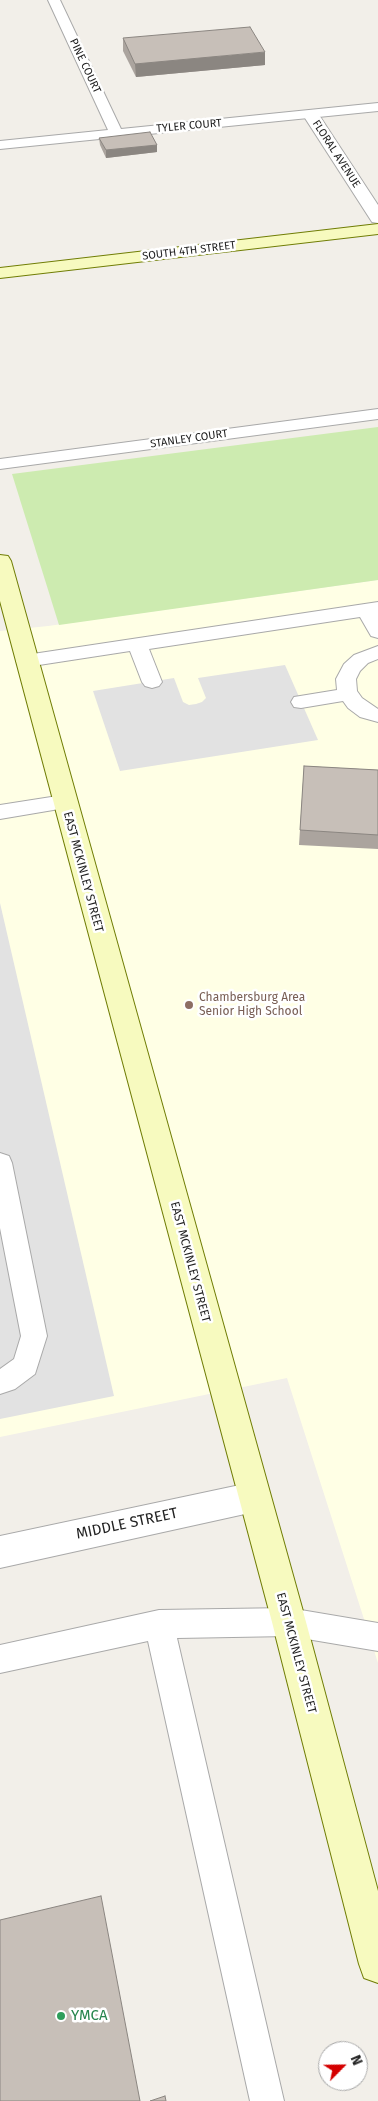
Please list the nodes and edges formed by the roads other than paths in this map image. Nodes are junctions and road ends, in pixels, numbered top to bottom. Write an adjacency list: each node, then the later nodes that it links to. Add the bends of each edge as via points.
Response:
1 (54, 0): 4 (lane, PINE COURT)
2 (378, 107): 3 (lane, TYLER COURT)
3 (311, 115): 4 (lane, TYLER COURT); 6 (street, FLORAL AVENUE)
4 (116, 133): 5 (lane, TYLER COURT)
5 (0, 145)
6 (378, 218)
7 (378, 229): 8 (street, SOUTH 4TH STREET)
8 (0, 273)
9 (378, 414): 10 (lane, STANLEY COURT)
10 (0, 464)
11 (0, 561): 16 (street, EAST MCKINLEY STREET)
12 (372, 609): 13 (lane); 14 (lane)
13 (378, 632)
14 (137, 644): 16 (lane); 17 (lane)
15 (378, 652): 18 (lane, via 361,659 351,668 346,679)
16 (26, 661): 21 (street, EAST MCKINLEY STREET)
17 (152, 682)
18 (350, 694): 19 (lane); 20 (lane, via 355,703)
19 (302, 702)
20 (378, 716)
21 (64, 802): 22 (lane); 25 (street, EAST MCKINLEY STREET)
22 (0, 812)
23 (0, 1164): 24 (lane, via 34,1336 25,1366)
24 (0, 1382)
25 (254, 1497): 26 (street, MIDDLE STREET); 27 (street, EAST MCKINLEY STREET)
26 (0, 1552)
27 (289, 1622): 28 (lane); 29 (lane); 31 (street, EAST MCKINLEY STREET)
28 (159, 1624): 30 (lane); 32 (lane)
29 (378, 1638)
30 (0, 1659)
31 (378, 1964)
32 (267, 2101)

